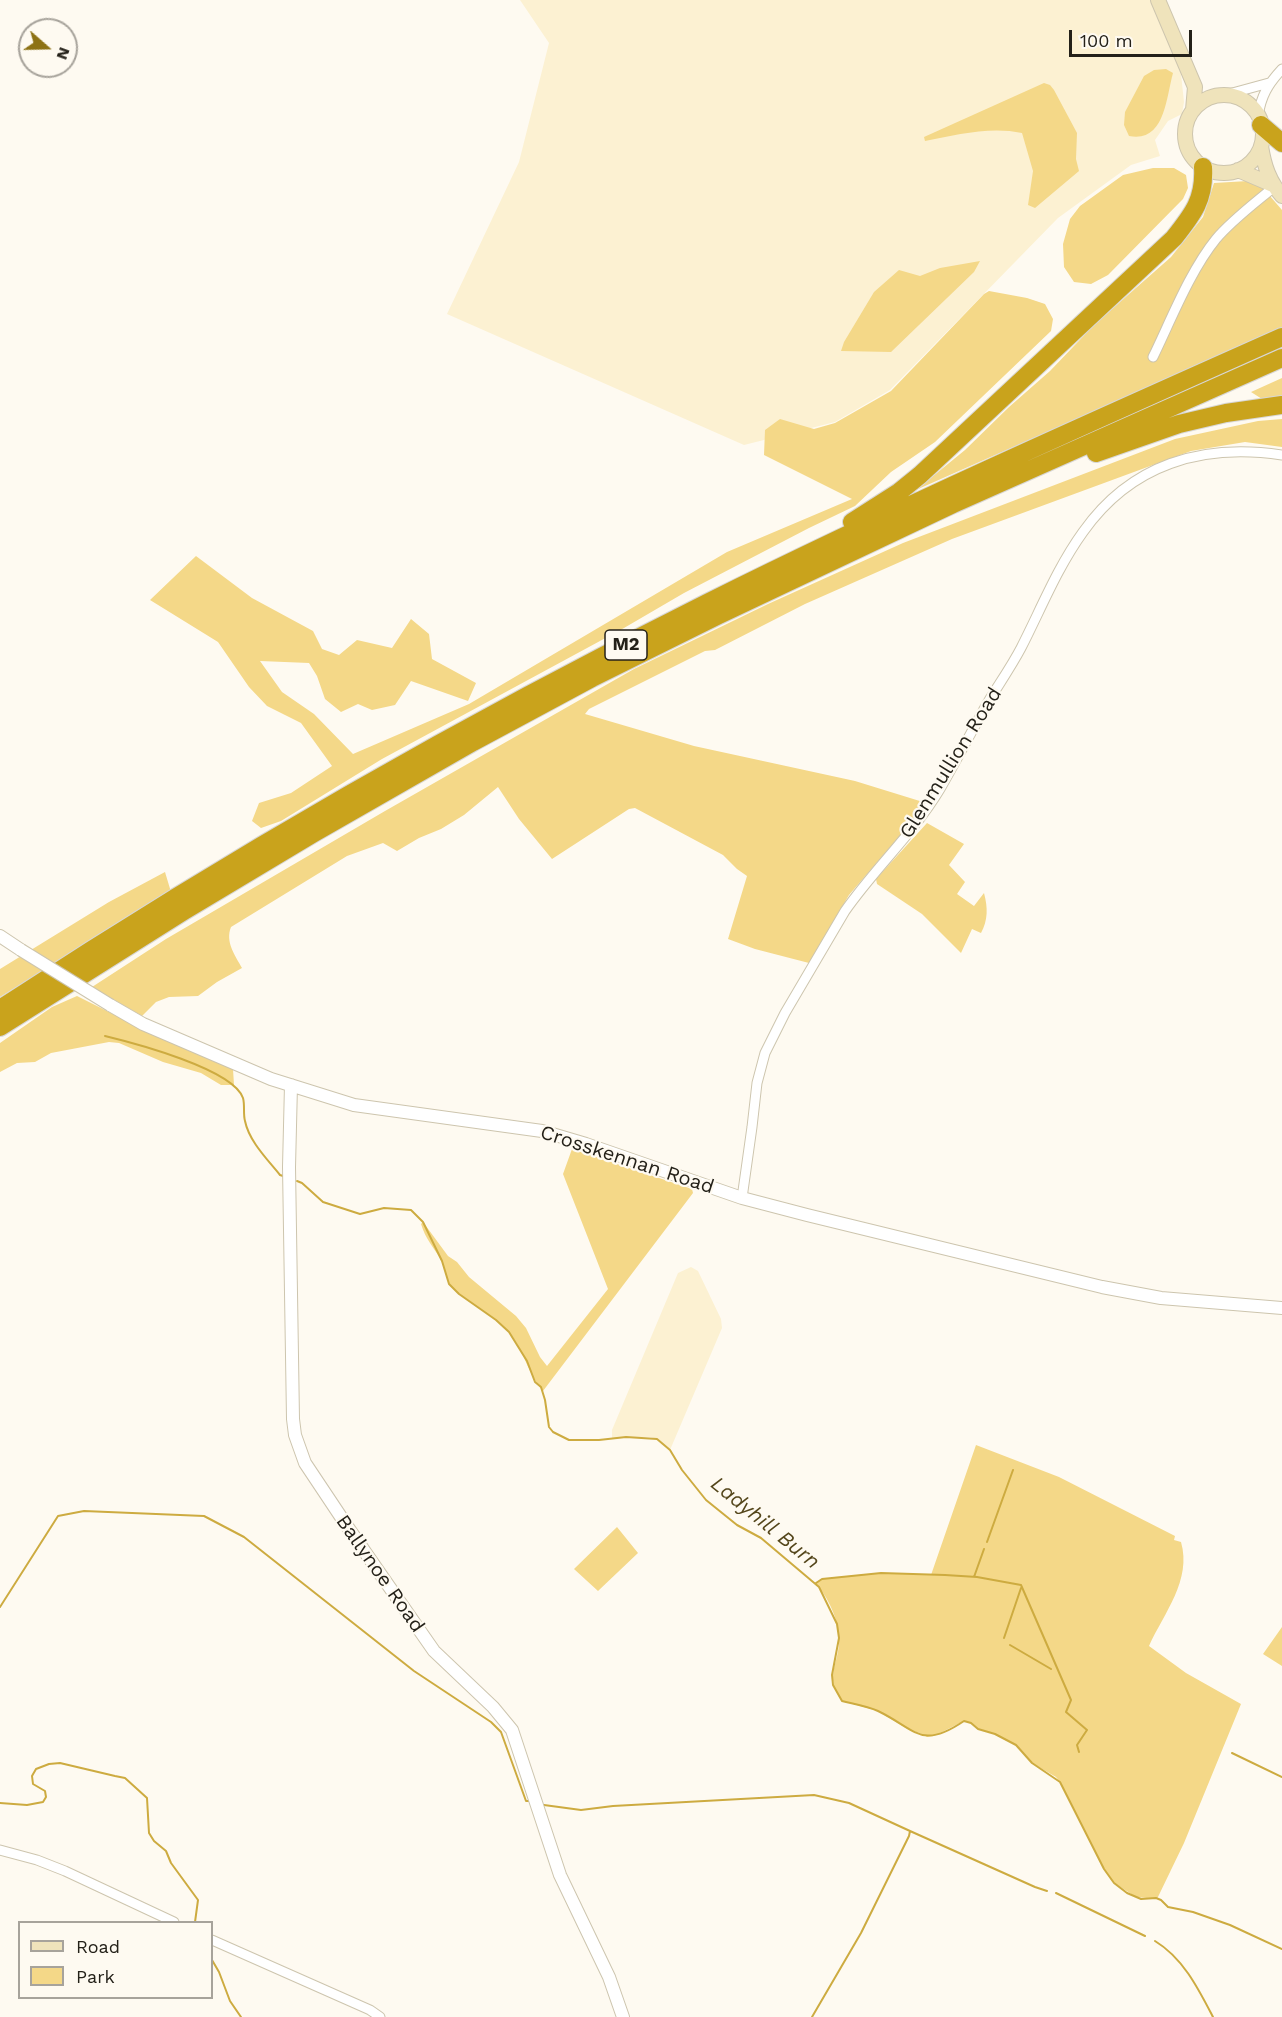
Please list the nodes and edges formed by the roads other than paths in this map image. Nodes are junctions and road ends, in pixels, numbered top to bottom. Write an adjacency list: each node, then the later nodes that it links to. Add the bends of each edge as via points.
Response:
1 (1158, 0): 4 (main road)
2 (1282, 69): 3 (street)
3 (1269, 83): 5 (street); 7 (street, via 1261,99)
4 (1195, 87): 5 (main road); 6 (main road)
5 (1219, 96): 6 (main road, via 1202,101); 7 (main road, via 1246,102)
6 (1193, 110): 10 (main road, via 1187,120 1186,145)
7 (1260, 120): 8 (highway); 9 (main road)
8 (1282, 143)
9 (1261, 146): 11 (main road, via 1249,164); 12 (main road, via 1264,166)
10 (1203, 167): 11 (main road, via 1221,172); 19 (highway, via 1204,182 1196,208 1174,238 920,475)
11 (1238, 170): 12 (main road)
12 (1276, 189): 14 (street, via 1214,242)
13 (1282, 337): 19 (highway, M2, via 987,468)
14 (1153, 357)
15 (1282, 358): 18 (highway, M2)
16 (1282, 405): 18 (highway, via 1179,424)
17 (1282, 455): 24 (street, Glenmullion Road, via 1209,452 1170,463 1116,495 1083,532 939,790 912,830 845,911 774,1035 757,1083)
18 (953, 504): 22 (highway, M2, via 719,615 473,742 194,905)
19 (804, 556): 21 (highway, M2, via 426,751 260,846)
20 (0, 936): 23 (street, Crosskennan Road, bridge, via 143,1023)
21 (0, 1009)
22 (0, 1027)
23 (291, 1085): 24 (street, Crosskennan Road, via 354,1105 542,1131); 30 (street, Ballynoe Road, via 293,1419 299,1448 305,1463 434,1651 512,1730 560,1875 609,1977)
24 (742, 1198): 25 (street, Crosskennan Road, via 1131,1293)
25 (1282, 1308)
26 (0, 1850): 27 (street, via 65,1871)
27 (170, 1921)
28 (213, 1940): 29 (street)
29 (380, 2017)
30 (623, 2017)

